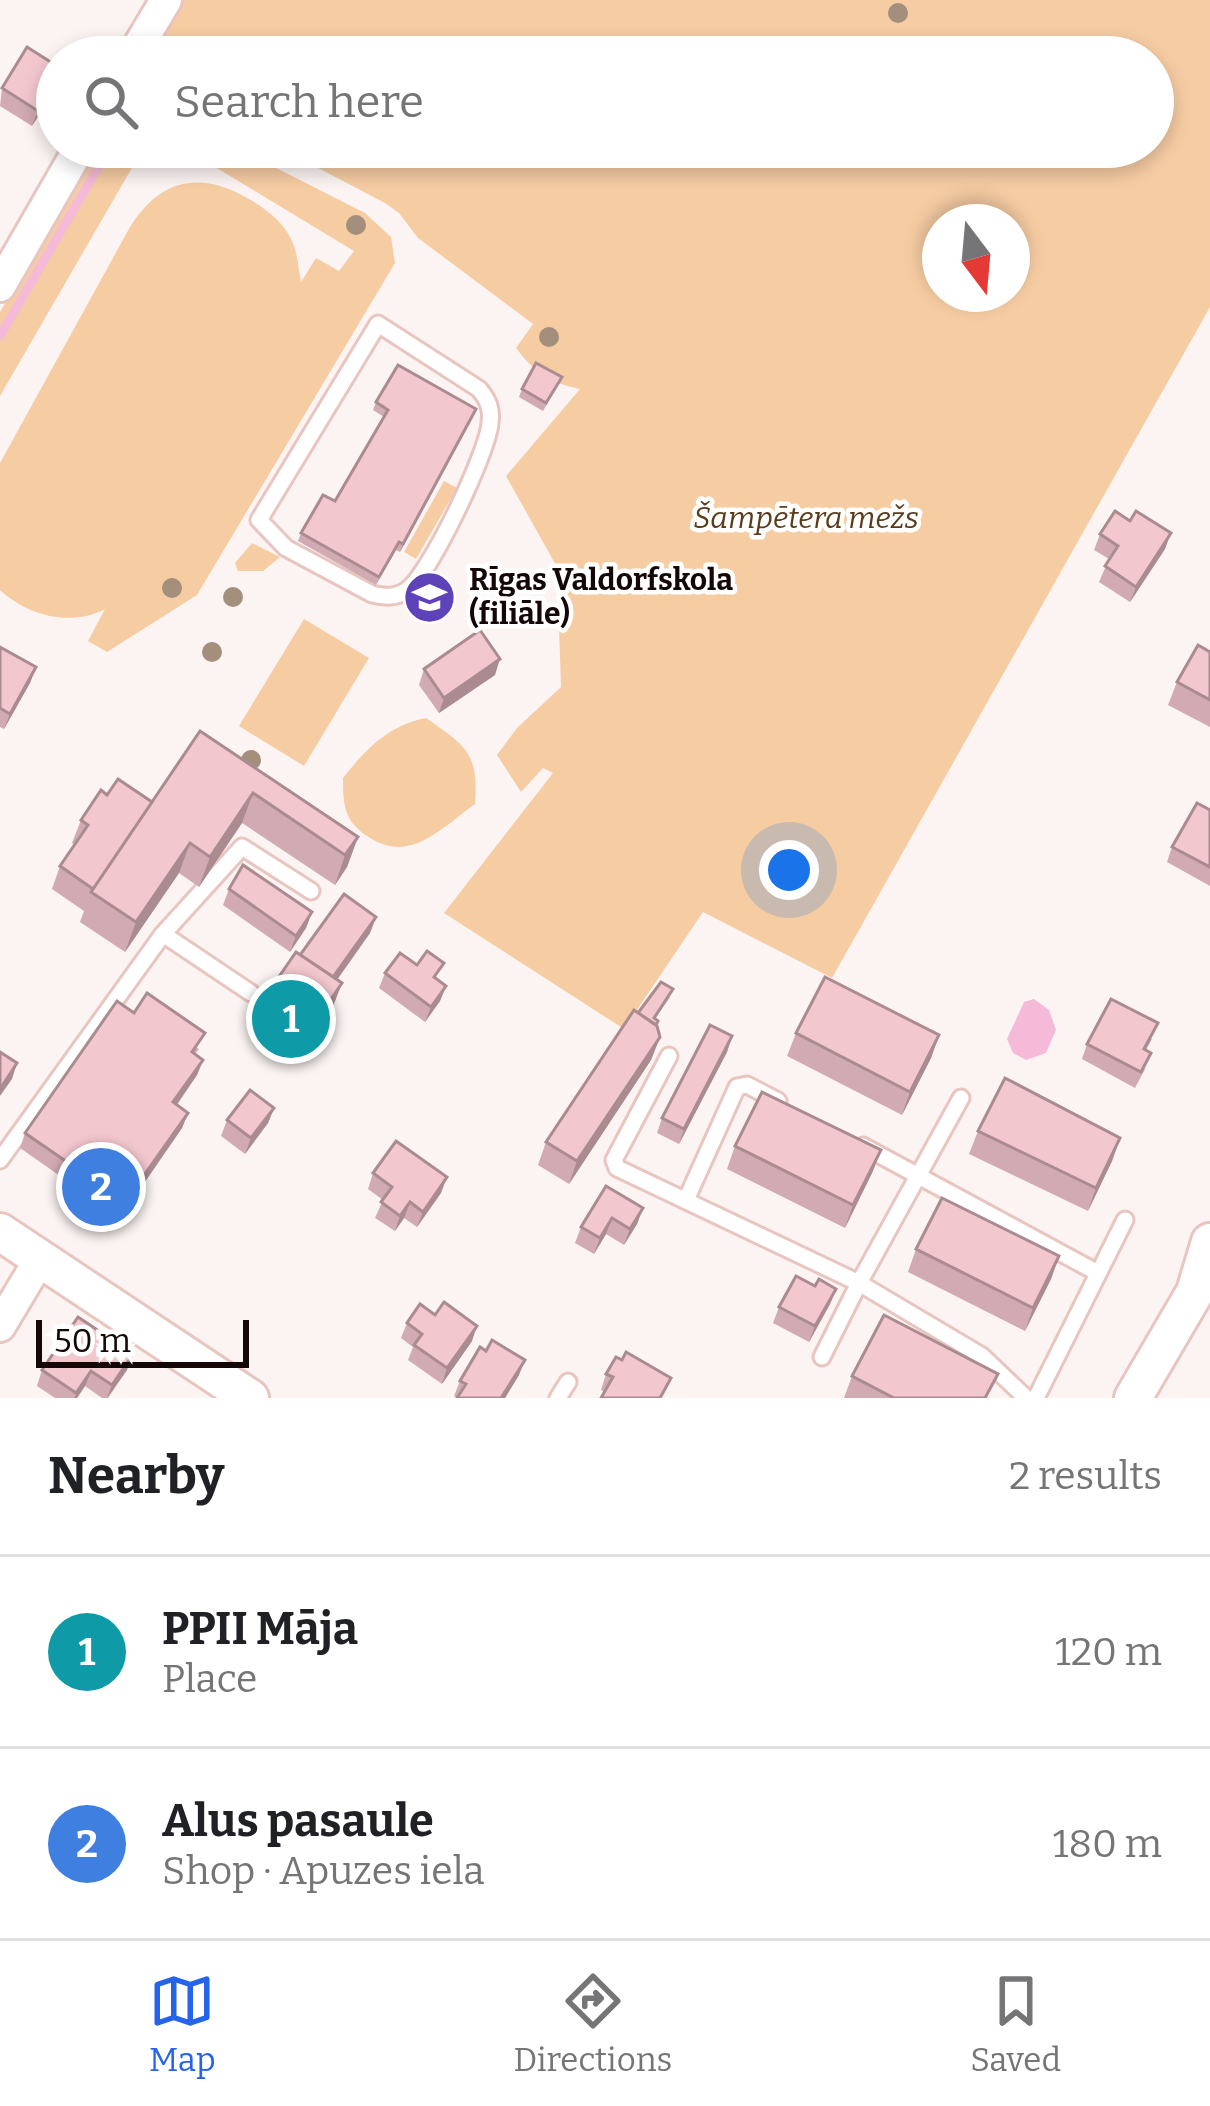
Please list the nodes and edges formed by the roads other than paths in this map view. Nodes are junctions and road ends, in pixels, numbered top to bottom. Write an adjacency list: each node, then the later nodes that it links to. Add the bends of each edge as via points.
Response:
1 (166, 0): 2 (street)
2 (145, 36)
3 (68, 168): 4 (street)
4 (0, 286)
5 (259, 520): 5 (lane, via 378,324 489,402 479,462 426,567 401,594 386,598 355,585 286,548)
6 (311, 891): 7 (lane, via 242,847)
7 (163, 934): 8 (lane); 13 (lane)
8 (250, 993)
9 (669, 1056): 15 (lane, via 614,1160)
10 (961, 1098): 14 (lane)
11 (785, 1105): 15 (lane, via 747,1085 737,1088)
12 (842, 1135): 14 (lane)
13 (0, 1160)
14 (919, 1175): 20 (lane); 21 (lane)
15 (686, 1200): 21 (lane)
16 (1124, 1220): 20 (lane)
17 (0, 1232): 19 (street)
18 (1210, 1242): 22 (street)
19 (40, 1258): 23 (street); 26 (street)
20 (1098, 1273): 29 (lane)
21 (859, 1283): 24 (lane); 28 (lane, via 982,1356)
22 (1203, 1285): 30 (street)
23 (0, 1327)
24 (822, 1358)
25 (568, 1382): 27 (lane)
26 (250, 1398)
27 (558, 1398)
28 (1026, 1398)
29 (1036, 1398)
30 (1133, 1398)

